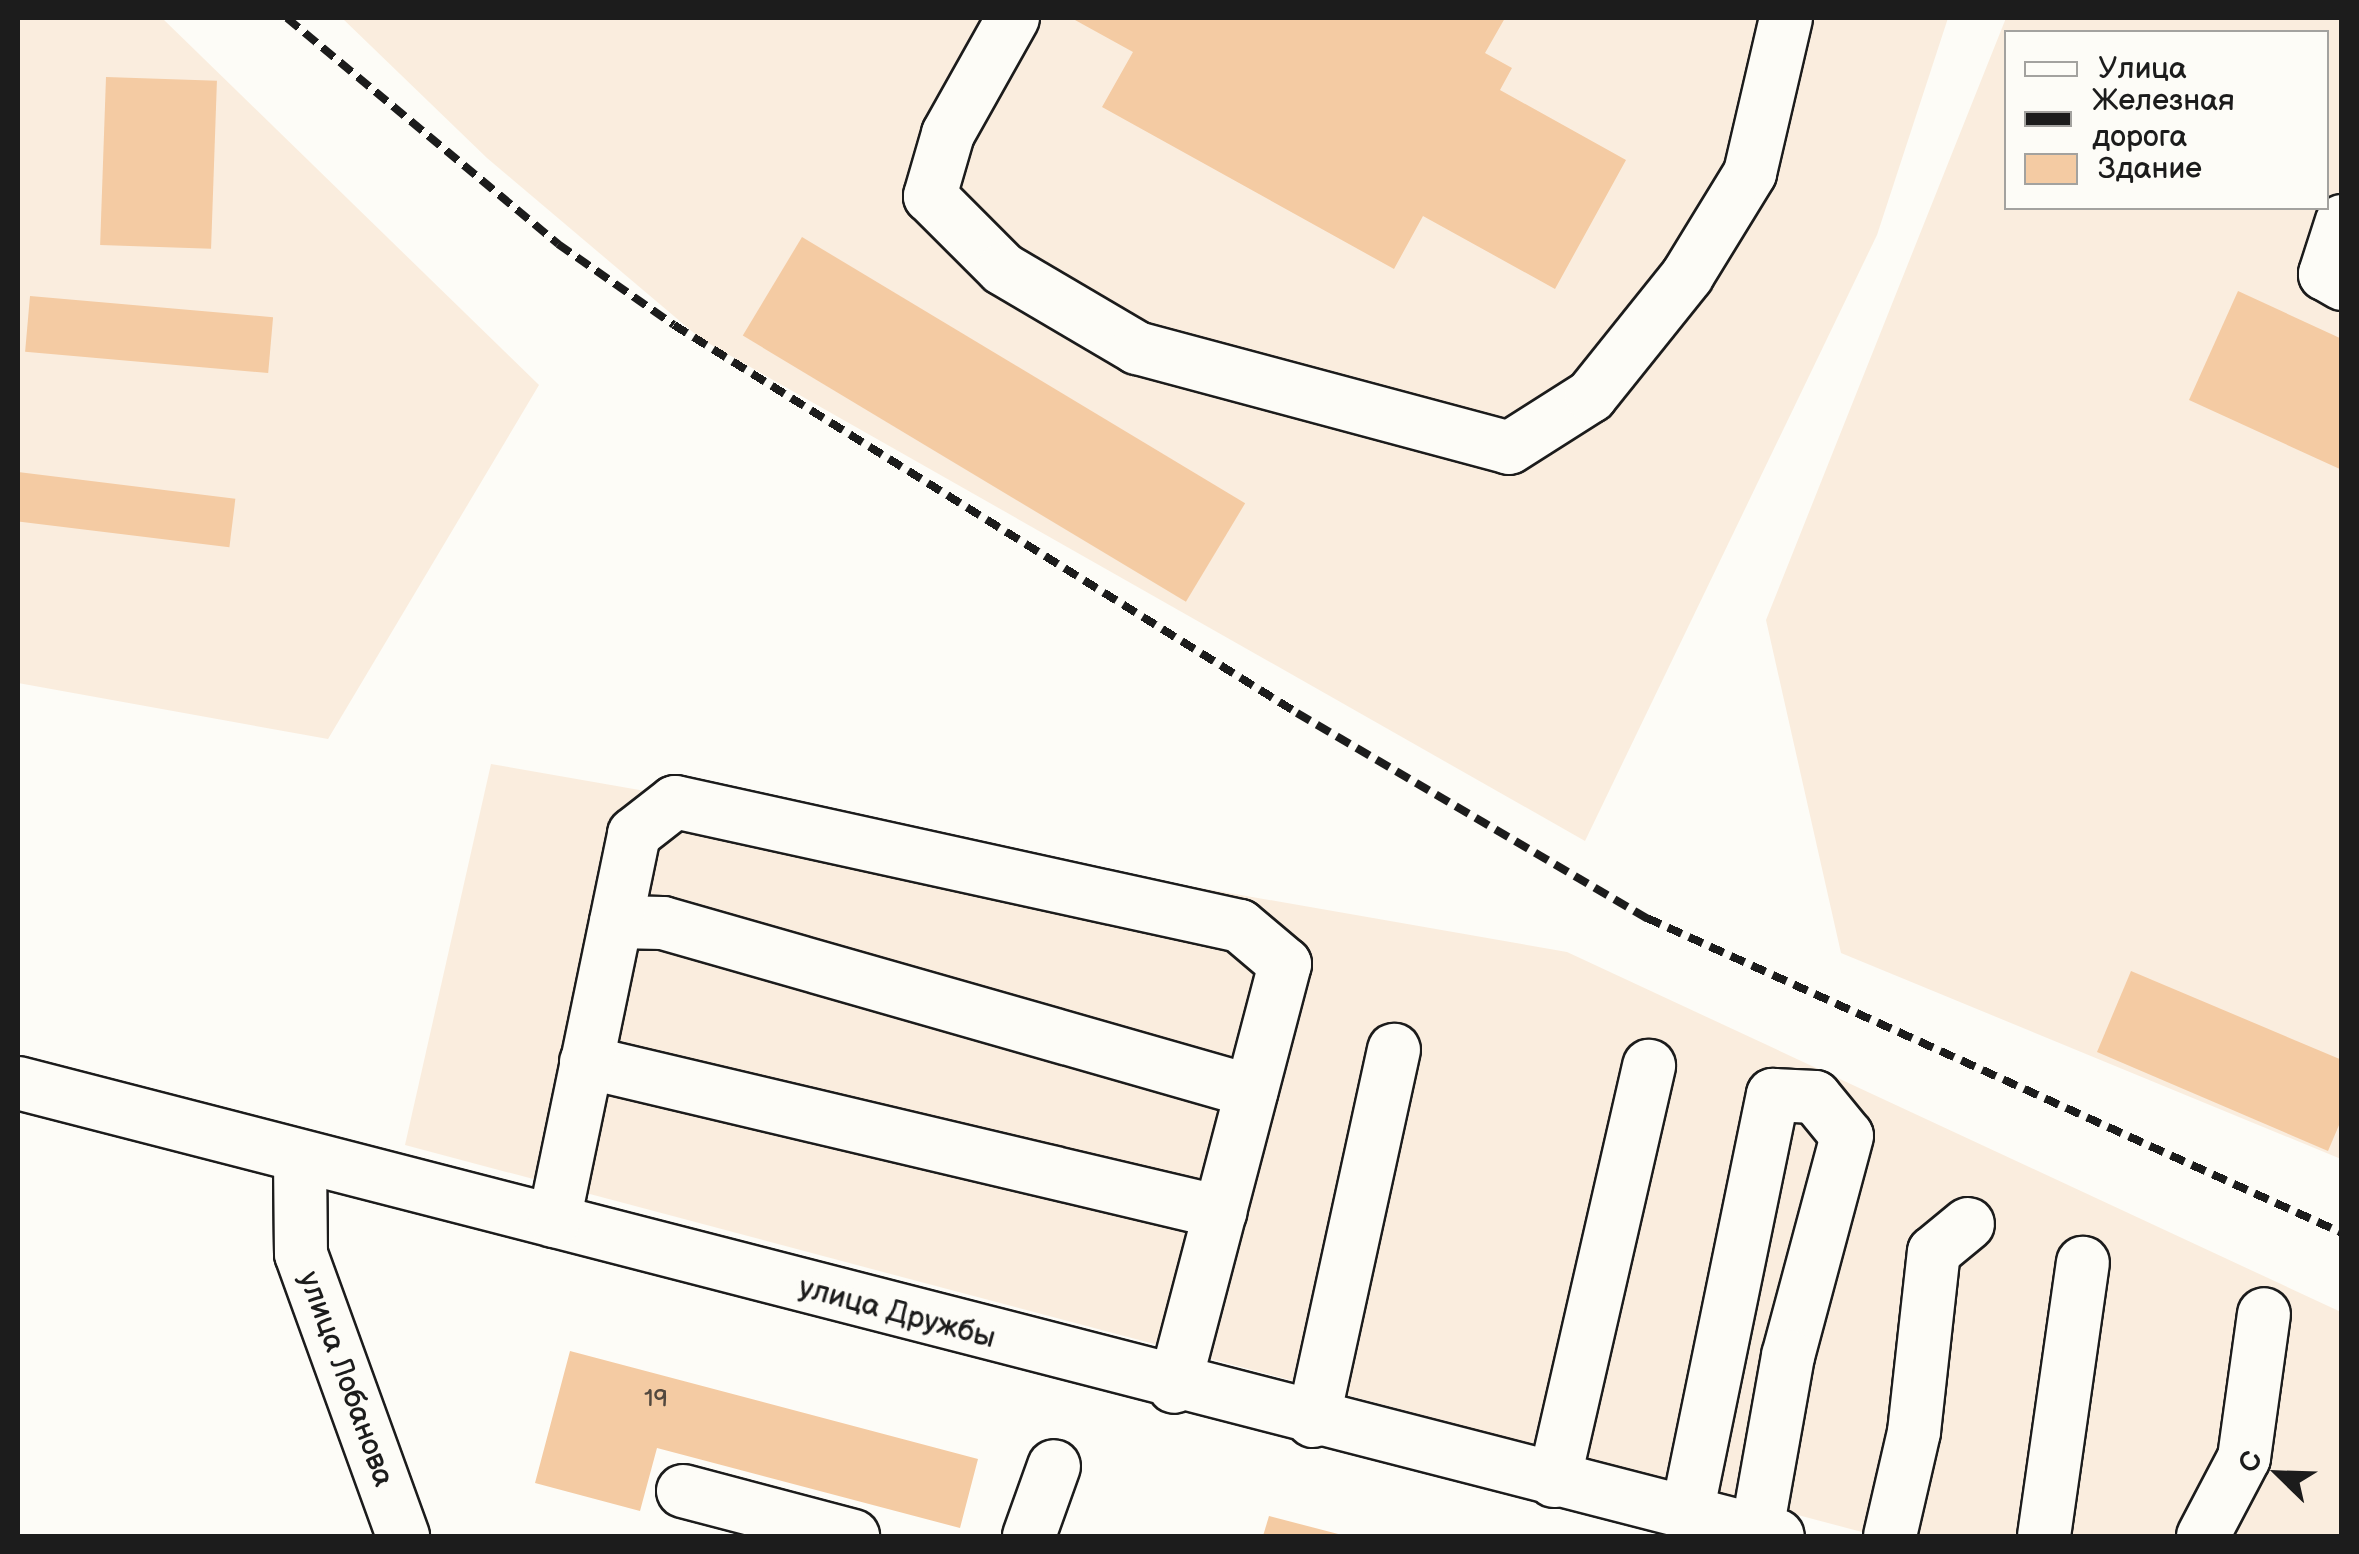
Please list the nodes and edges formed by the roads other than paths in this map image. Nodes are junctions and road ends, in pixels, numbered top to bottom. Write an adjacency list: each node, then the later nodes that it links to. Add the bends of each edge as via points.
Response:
1 (1014, 18): 2 (street, via 948,134 930,196 1003,270 1137,348 1509,448 1591,396 1688,276 1750,174)
2 (1786, 18)
3 (2342, 221): 4 (street, via 2325,274)
4 (2342, 284)
5 (616, 922): 7 (street); 10 (street, via 663,922); 10 (street, via 634,834 674,802 1240,926 1284,964)
6 (1394, 1050): 18 (street)
7 (586, 1062): 12 (street); 13 (street)
8 (1649, 1066): 20 (street)
9 (18, 1083): 11 (street, улица Дружбы)
10 (1252, 1091): 12 (street)
11 (300, 1160): 13 (street, улица Дружбы); 24 (street, улица Лобанова, via 301,1254)
12 (1220, 1212): 17 (street)
13 (554, 1222): 17 (street, улица Дружбы)
14 (1968, 1224): 27 (street, via 1934,1252 1914,1432)
15 (2083, 1263): 28 (street)
16 (2264, 1314): 29 (street, via 2244,1458)
17 (1174, 1386): 18 (street, улица Дружбы)
18 (1313, 1421): 20 (street, улица Дружбы)
19 (1054, 1466): 26 (street)
20 (1554, 1480): 22 (street, улица Дружбы)
21 (683, 1491): 25 (street)
22 (1687, 1513): 23 (street, улица Дружбы); 23 (street, via 1773,1095 1815,1097 1847,1136 1788,1356)
23 (1764, 1535)
24 (403, 1536)
25 (853, 1536)
26 (1029, 1536)
27 (1890, 1536)
28 (2044, 1536)
29 (2203, 1536)

